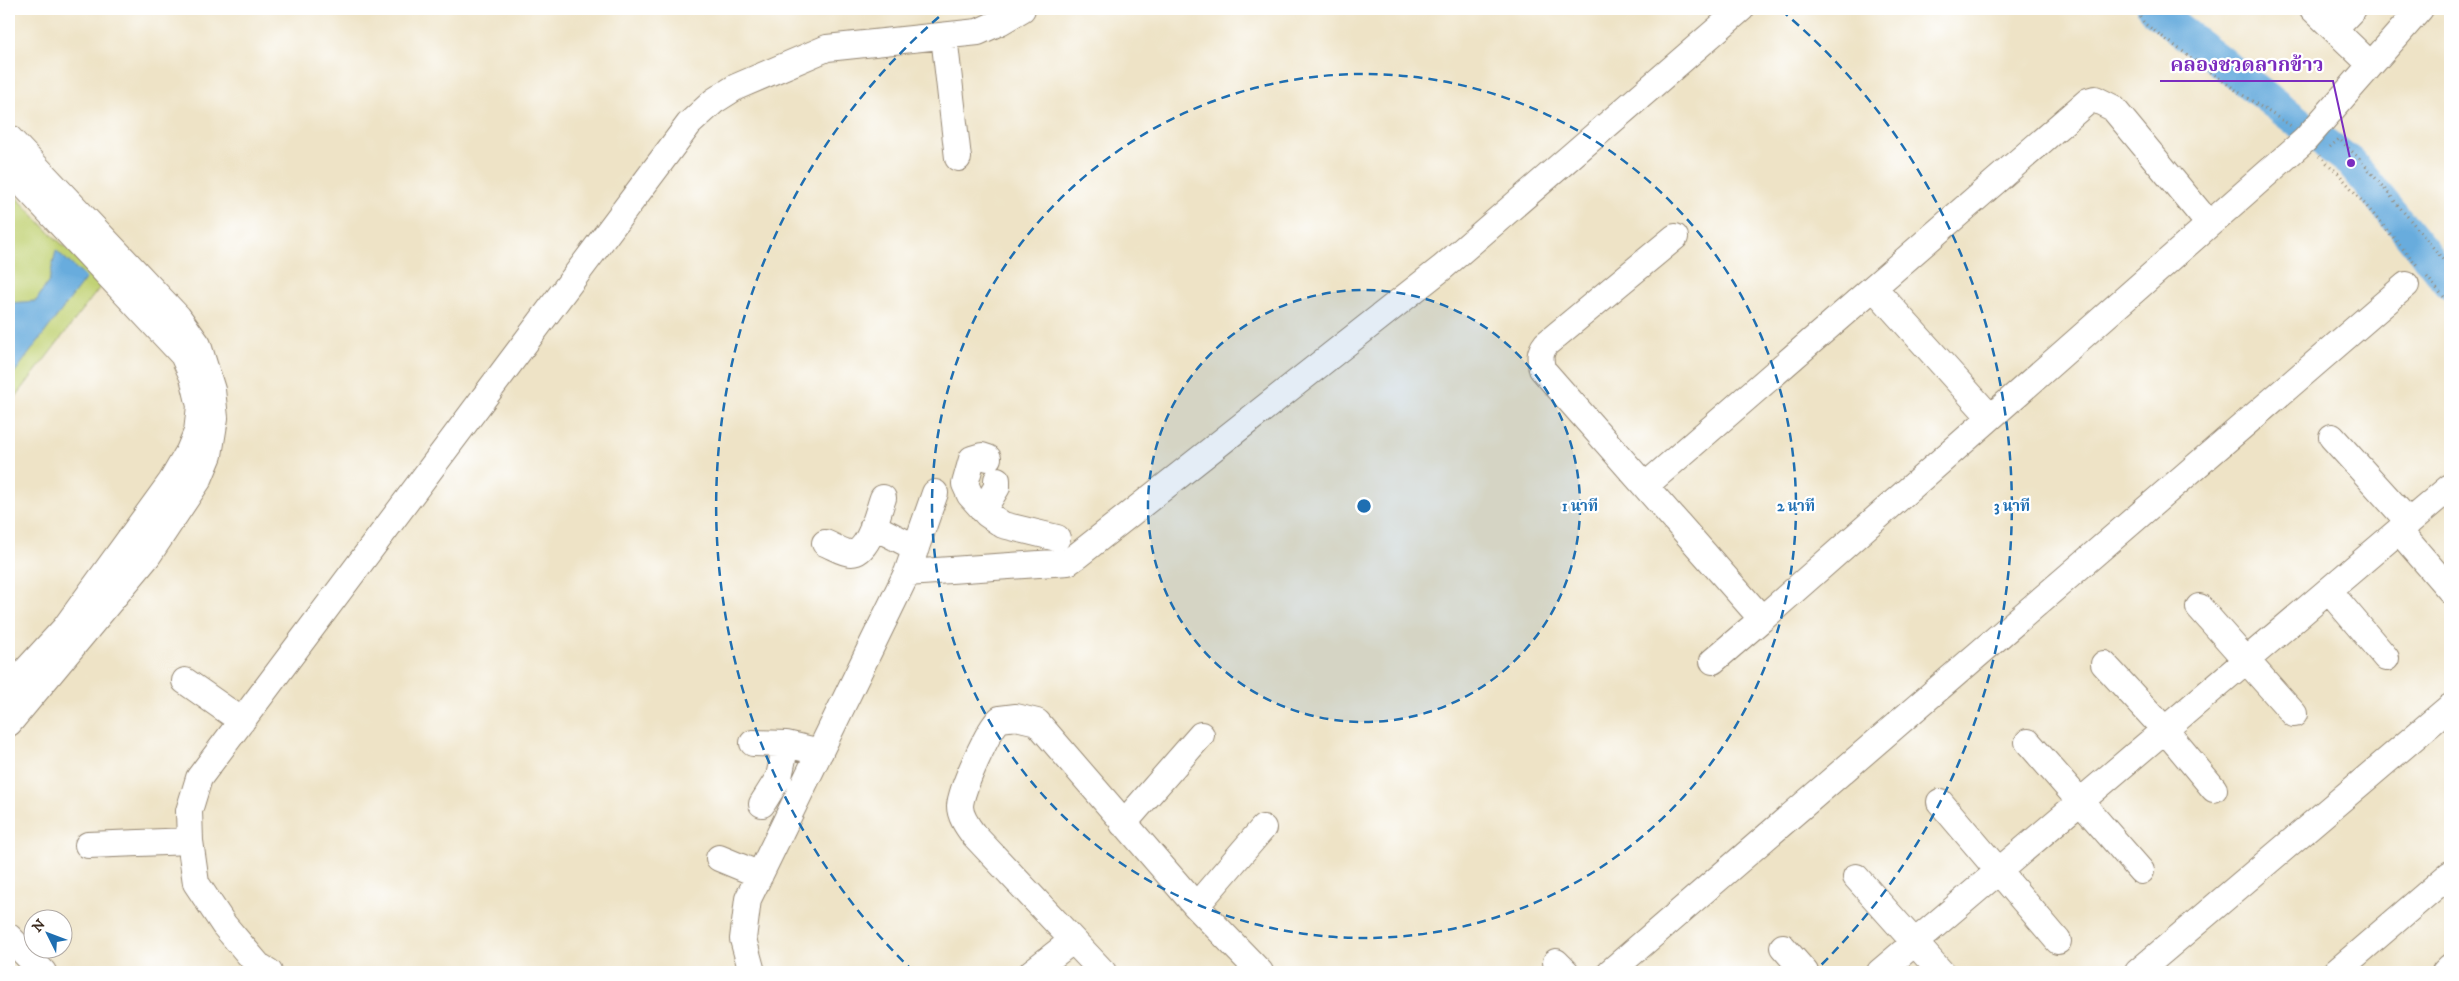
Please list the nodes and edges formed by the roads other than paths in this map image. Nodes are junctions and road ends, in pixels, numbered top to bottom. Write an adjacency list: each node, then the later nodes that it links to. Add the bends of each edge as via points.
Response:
1 (1022, 9): 6 (street, via 1000,22)
2 (1741, 9): 30 (street, via 1442,268 1068,562)
3 (2313, 9): 7 (street)
4 (2353, 9): 7 (street)
5 (2420, 9): 9 (street)
6 (976, 20): 8 (street)
7 (2334, 30): 9 (street)
8 (944, 36): 11 (street); 43 (street, via 827,48 736,87 714,101 689,124)
9 (2370, 64): 13 (street, via 2308,135)
10 (9, 138): 17 (street)
11 (958, 158)
12 (9, 169): 17 (street)
13 (2210, 224): 16 (street, via 2113,108 2095,99 2088,101); 18 (street)
14 (1675, 236): 21 (street, via 1546,344 1540,358 1542,369)
15 (2406, 285): 80 (street)
16 (1874, 288): 18 (street); 21 (street)
17 (162, 317): 40 (street, via 193,377 200,406 197,432 171,482 65,628); 44 (street, via 198,345 212,390 215,418 209,455 199,479 147,558)
18 (1990, 417): 34 (street)
19 (2332, 437): 26 (street)
20 (992, 469): 24 (street, via 982,456 972,459 965,484)
21 (1645, 486): 34 (street)
22 (2450, 487): 26 (street)
23 (883, 498): 25 (street)
24 (976, 502): 27 (street, via 1003,525); 29 (street, via 933,500)
25 (873, 526): 28 (street, via 867,544 859,551 852,553); 29 (street)
26 (2404, 526): 31 (street); 32 (street)
27 (1057, 538)
28 (825, 544)
29 (916, 548): 30 (street)
30 (907, 573): 50 (street)
31 (2450, 590)
32 (2329, 591): 35 (street); 37 (street)
33 (2199, 607): 37 (street)
34 (1762, 619): 36 (street)
35 (2386, 658)
36 (1713, 661)
37 (2246, 662): 42 (street); 45 (street)
38 (2104, 664): 45 (street)
39 (185, 681): 43 (street)
40 (9, 689)
41 (2450, 708): 84 (street)
42 (2294, 714)
43 (242, 722): 57 (street, via 199,778 189,811)
44 (9, 723)
45 (2165, 730): 51 (street); 52 (street)
46 (1201, 735): 55 (street)
47 (2028, 742): 52 (street)
48 (753, 744): 49 (street)
49 (786, 744): 50 (street); 54 (street, via 779,777)
50 (820, 752): 63 (street)
51 (2214, 790)
52 (2082, 801): 60 (street); 61 (street)
53 (1940, 802): 61 (street)
54 (762, 804)
55 (1122, 824): 65 (street); 67 (street, via 1036,722 1006,717 994,724 961,798 962,814 973,834)
56 (1263, 828): 65 (street)
57 (190, 840): 58 (street); 75 (street, via 196,883 224,925 258,965)
58 (88, 845)
59 (719, 858): 63 (street)
60 (2141, 871)
61 (1998, 872): 68 (street); 69 (street)
62 (2450, 874): 85 (street)
63 (760, 875): 76 (street, via 748,899 743,939)
64 (1856, 877): 69 (street)
65 (1196, 906): 79 (street)
66 (9, 937): 74 (street)
67 (1072, 941): 77 (street); 78 (street)
68 (2058, 941)
69 (1914, 943): 82 (street); 83 (street)
70 (1784, 947): 81 (street)
71 (9, 962): 73 (street)
72 (2450, 967): 86 (street)
73 (18, 972)
74 (43, 972)
75 (269, 972)
76 (752, 972)
77 (1032, 972)
78 (1103, 972)
79 (1260, 972)
80 (1610, 972)
81 (1804, 972)
82 (1880, 972)
83 (1941, 972)
84 (2138, 972)
85 (2336, 972)
86 (2445, 972)

